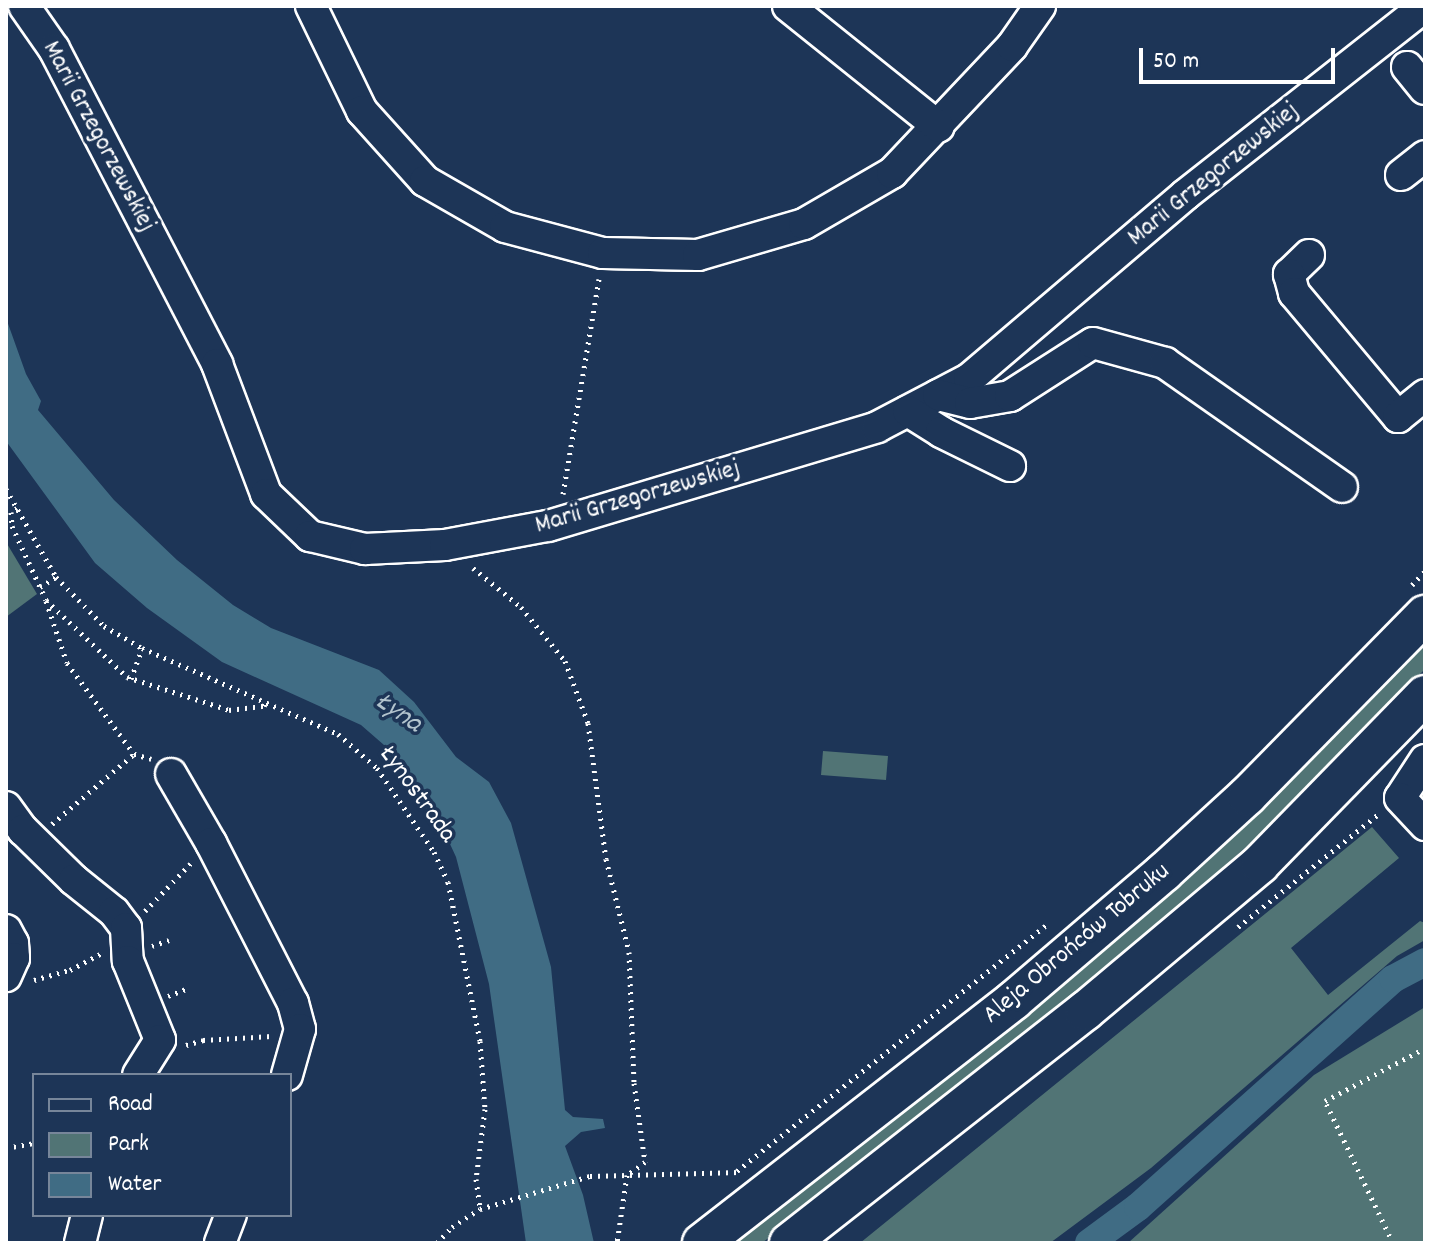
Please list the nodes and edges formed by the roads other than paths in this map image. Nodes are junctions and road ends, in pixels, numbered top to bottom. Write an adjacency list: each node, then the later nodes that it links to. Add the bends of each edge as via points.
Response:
1 (24, 6): 12 (street, Marii Grzegorzewskiej, via 54,49 217,364 266,494 310,536 365,549 445,545 558,524 877,427)
2 (311, 6): 6 (street, via 362,111 425,181 505,227 603,253 698,255 804,224 892,173)
3 (788, 6): 6 (street)
4 (1040, 6): 6 (street, via 1012,46)
5 (1425, 6): 10 (street, Marii Grzegorzewskiej, via 1185,195 969,379)
6 (939, 127)
7 (1425, 156): 8 (street)
8 (1401, 175)
9 (1309, 255): 11 (street, via 1289,274 1294,293 1398,417)
10 (938, 395): 12 (street, Marii Grzegorzewskiej); 14 (street, via 970,403 1010,396 1093,343 1173,356)
11 (1425, 395)
12 (908, 411): 13 (street)
13 (1010, 466)
14 (1342, 487)
15 (1415, 604): 29 (main road, Aleja Obrońców Tobruku, via 1247,796 1164,872 1014,1000)
16 (1417, 722): 30 (main road, Aleja Obrońców Tobruku, via 1260,864 1085,1011)
17 (1425, 760): 20 (street, via 1400,798)
18 (171, 774): 24 (street, via 293,1003 300,1029)
19 (6, 807): 23 (street, via 23,830 126,928 128,961 160,1040)
20 (1425, 825)
21 (6, 930): 22 (street)
22 (16, 979)
23 (139, 1073)
24 (288, 1073)
25 (86, 1217): 27 (street)
26 (230, 1217): 28 (street)
27 (80, 1243)
28 (220, 1243)
29 (702, 1243)
30 (789, 1243)

